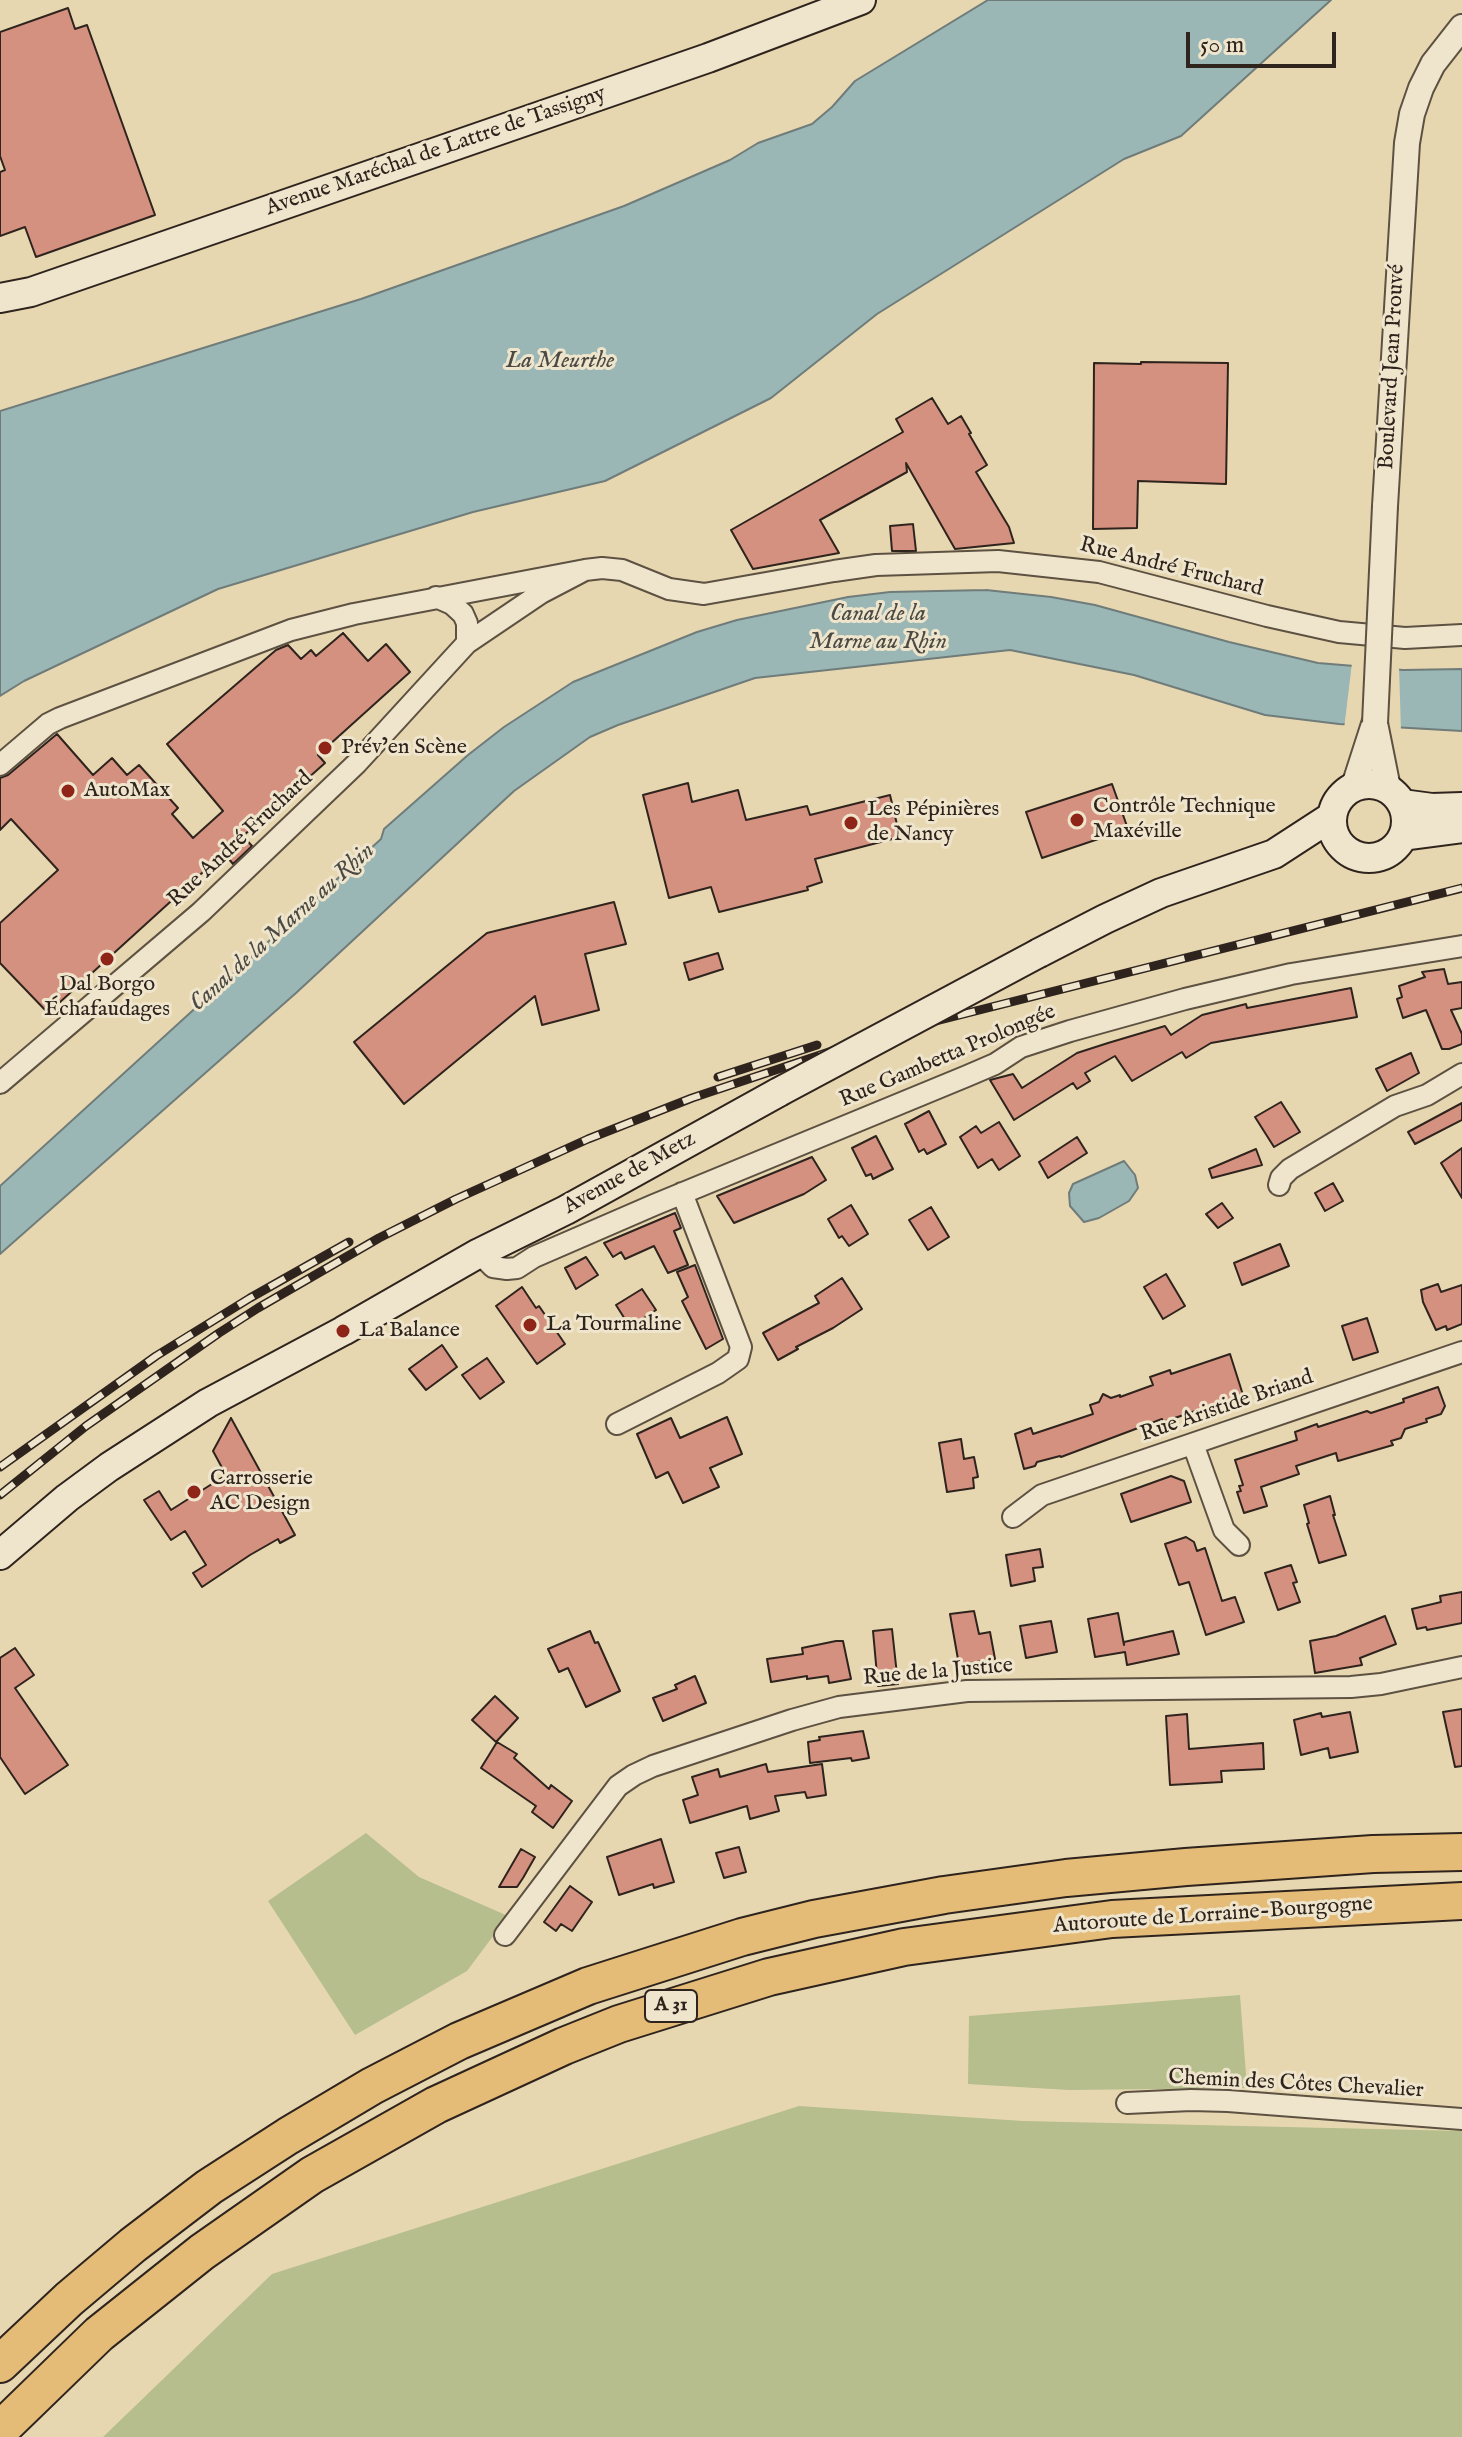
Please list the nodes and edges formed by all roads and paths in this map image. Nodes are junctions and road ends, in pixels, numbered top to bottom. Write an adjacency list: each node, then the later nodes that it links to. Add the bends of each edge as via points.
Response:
1 (861, 0): 3 (main road, Avenue Maréchal de Lattre de Tassigny, via 272,209)
2 (1462, 27): 8 (street, Boulevard Jean Prouvé, bridge, via 1421,88 1407,143)
3 (3, 297)
4 (585, 570): 5 (street, Rue André Fruchard); 6 (street, Rue André Fruchard, via 622,570 669,589 704,594 876,565 1023,563 1120,576 1339,632 1405,638); 7 (street, Rue André Fruchard)
5 (436, 597): 7 (street, via 463,614); 9 (street, Rue André Fruchard, via 291,630 74,712 48,724)
6 (1462, 635)
7 (467, 643): 20 (street, Rue André Fruchard, via 357,763 201,912)
8 (1375, 723): 10 (street, Boulevard Jean Prouvé); 11 (street, Boulevard Jean Prouvé)
9 (0, 765)
10 (1354, 786): 11 (main road, via 1365,783); 13 (main road, via 1343,793)
11 (1395, 796): 12 (main road, via 1432,808); 15 (main road, via 1406,814)
12 (1462, 807)
13 (1331, 817): 16 (main road, via 1337,842); 17 (main road, Avenue de Metz)
14 (1462, 828): 15 (main road)
15 (1403, 836): 16 (main road, via 1385,855 1359,857)
16 (1347, 851): 17 (main road, Avenue de Metz)
17 (1274, 854): 23 (main road, Avenue de Metz, bridge, via 1161,893 1105,919)
18 (1462, 946): 22 (street, Rue Gambetta Prolongée, via 1291,974 1070,1031 1021,1047 995,1064)
19 (1462, 1074): 21 (street, via 1395,1106 1290,1169)
20 (1, 1081)
21 (1279, 1185)
22 (682, 1193): 23 (street, Rue Gambetta Prolongée, via 517,1268 493,1267); 25 (street, via 741,1347 738,1359)
23 (479, 1253): 29 (main road, Avenue de Metz, via 139,1446)
24 (1462, 1352): 26 (street, Rue Aristide Briand)
25 (617, 1424)
26 (1193, 1444): 27 (street, Rue Aristide Briand, via 1042,1495); 28 (street, via 1224,1530)
27 (1013, 1517)
28 (1239, 1545)
29 (7, 1550)
30 (1462, 1667): 33 (street, Rue de la Justice, via 1351,1687 967,1691 839,1707 792,1720 653,1766 618,1786)
31 (1462, 1852): 36 (highway, A 31, via 1186,1867 944,1895 742,1937 588,1986 459,2041 288,2136 133,2245)
32 (1462, 1901): 37 (highway, Autoroute de Lorraine-Bourgogne / A 31, via 1112,1919 934,1943 769,1977 619,2024 436,2105 312,2175 202,2252 99,2334)
33 (505, 1935)
34 (1127, 2103): 35 (street, Chemin des Côtes Chevalier, via 1228,2101)
35 (1462, 2119)
36 (0, 2364)
37 (0, 2430)

